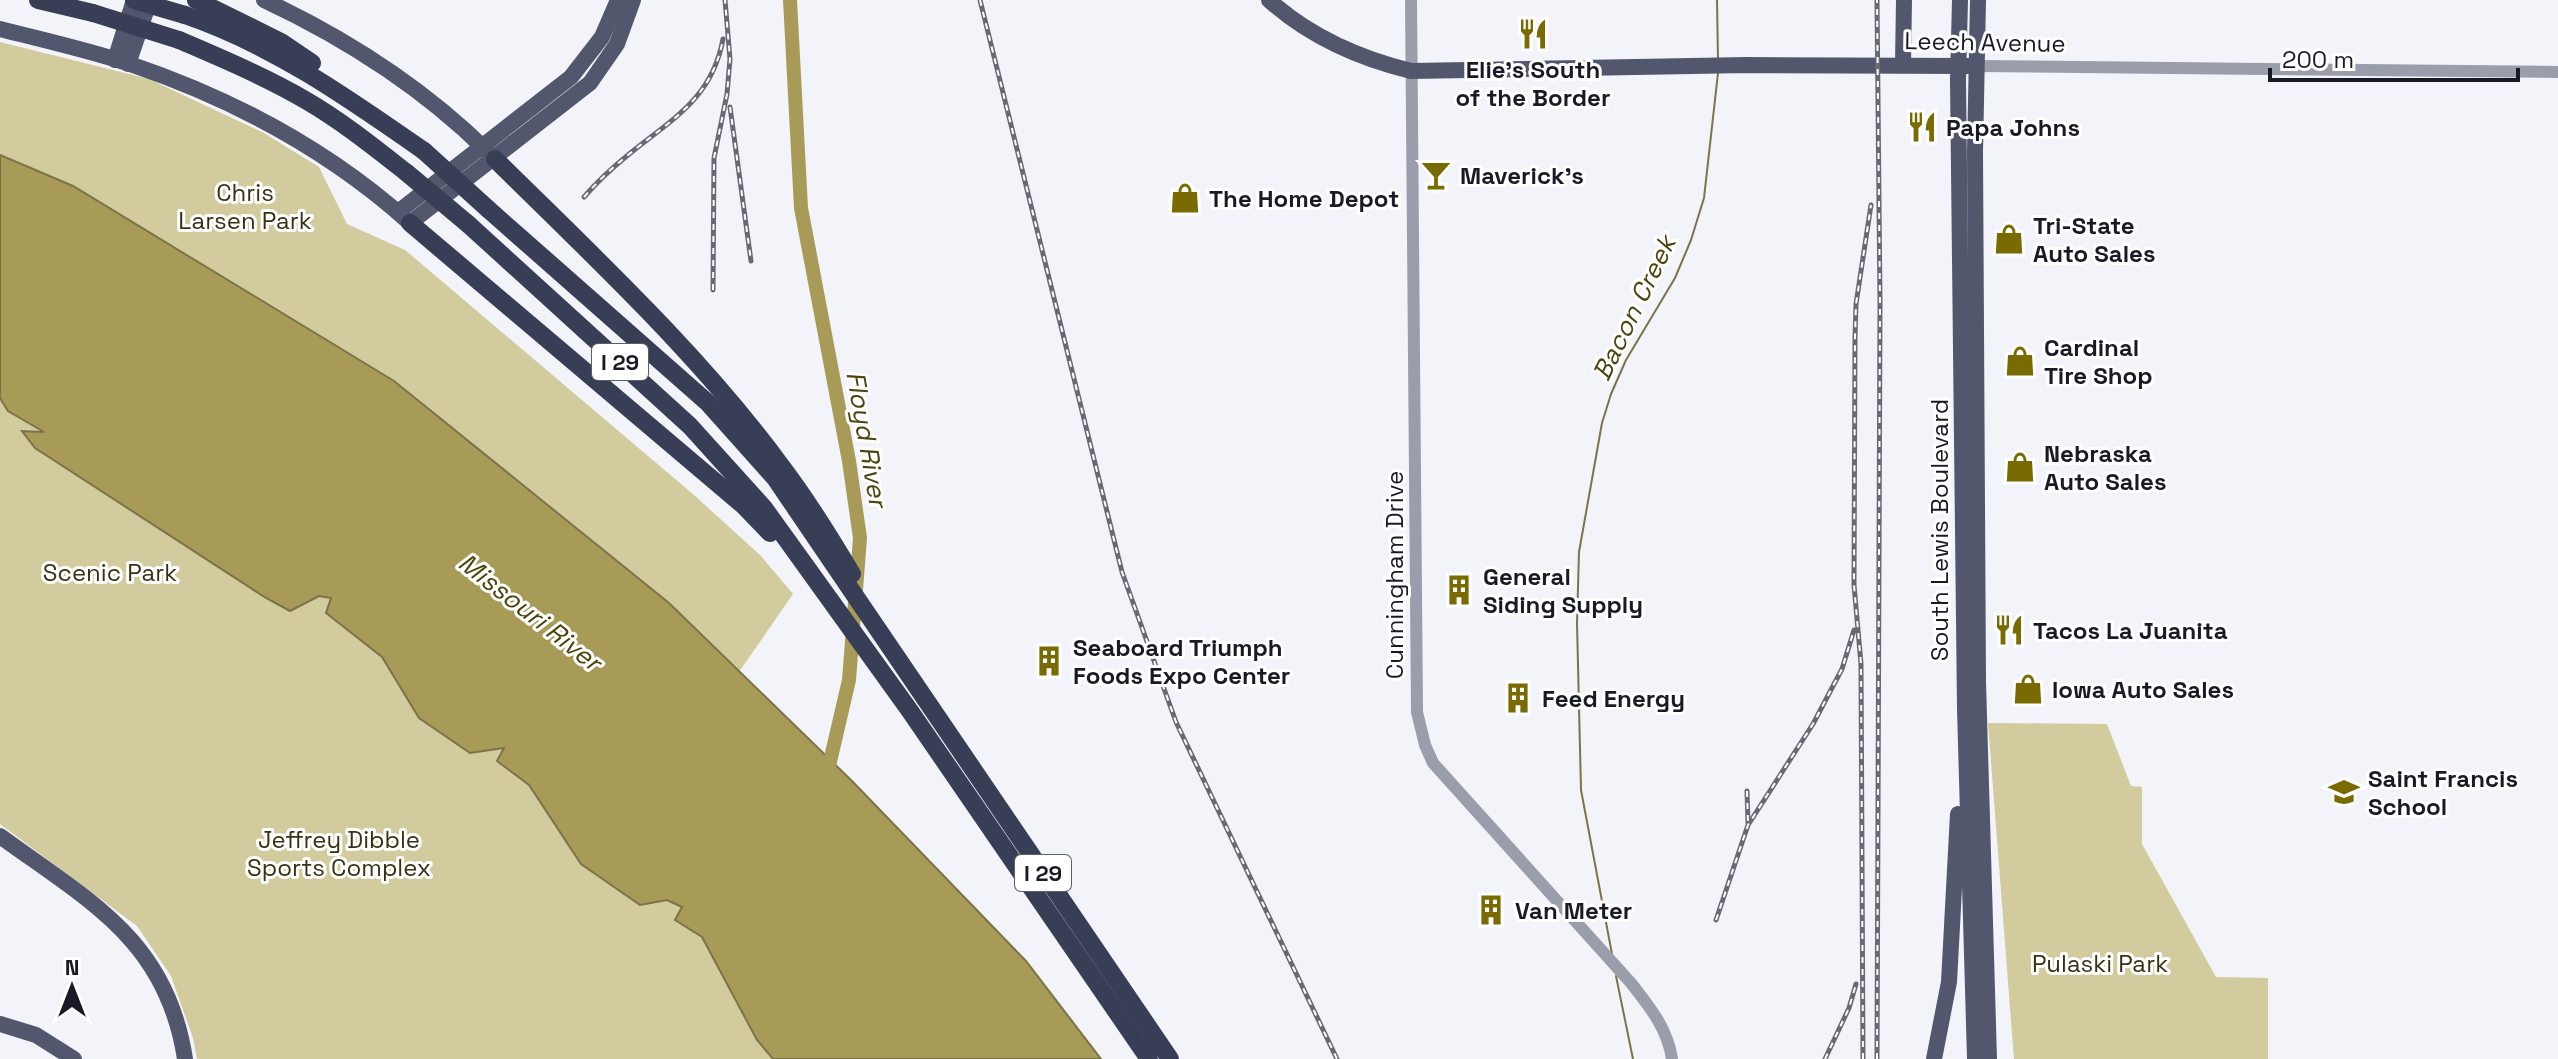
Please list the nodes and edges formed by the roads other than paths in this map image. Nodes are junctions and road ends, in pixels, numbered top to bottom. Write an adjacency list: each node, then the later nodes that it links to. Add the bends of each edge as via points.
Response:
1 (38, 0): 24 (highway, I 29, bridge, via 179,40 260,75 359,136 468,224 690,426)
2 (134, 0): 13 (highway, I 29, bridge); 15 (main road)
3 (150, 0): 15 (main road)
4 (264, 0): 21 (main road, via 364,54 430,101)
5 (618, 0): 21 (main road, via 602,37 571,77)
6 (633, 0): 21 (main road, via 617,44 590,83)
7 (1269, 0): 19 (main road, Leech Avenue, via 1304,29 1345,50)
8 (1411, 0): 19 (street, Cunningham Drive)
9 (1904, 0): 16 (main road)
10 (1950, 0): 17 (main road, via 1952,49)
11 (1960, 0): 17 (main road, South Lewis Boulevard)
12 (1978, 0): 18 (main road, South Lewis Boulevard)
13 (191, 8): 23 (highway, I 29, bridge, via 213,25 307,71 424,151)
14 (0, 29): 15 (main road)
15 (122, 62): 22 (main road, via 206,94 289,135 368,186)
16 (1903, 64): 17 (main road, Leech Avenue); 19 (main road, Leech Avenue)
17 (1959, 66): 18 (main road, Leech Avenue); 25 (main road, South Lewis Boulevard)
18 (1977, 66): 20 (street, Leech Avenue); 35 (main road, South Lewis Boulevard, via 1978,669)
19 (1411, 71): 32 (street, Cunningham Drive, via 1420,731 1433,763 1654,1012)
20 (2558, 72)
21 (488, 152): 22 (main road); 23 (highway, via 703,370)
22 (404, 218): 24 (highway)
23 (778, 471): 31 (highway, I 29, via 816,514 860,588 871,621)
24 (761, 514): 30 (highway, I 29, via 910,711)
25 (1965, 709): 33 (main road, via 1950,971); 34 (main road, South Lewis Boulevard)
26 (0, 836): 29 (main road, via 99,909 141,949 176,1014)
27 (0, 1024): 28 (main road, via 36,1035)
28 (74, 1059)
29 (185, 1059)
30 (1149, 1059)
31 (1170, 1059)
32 (1672, 1059)
33 (1934, 1059)
34 (1975, 1059)
35 (1991, 1059)

